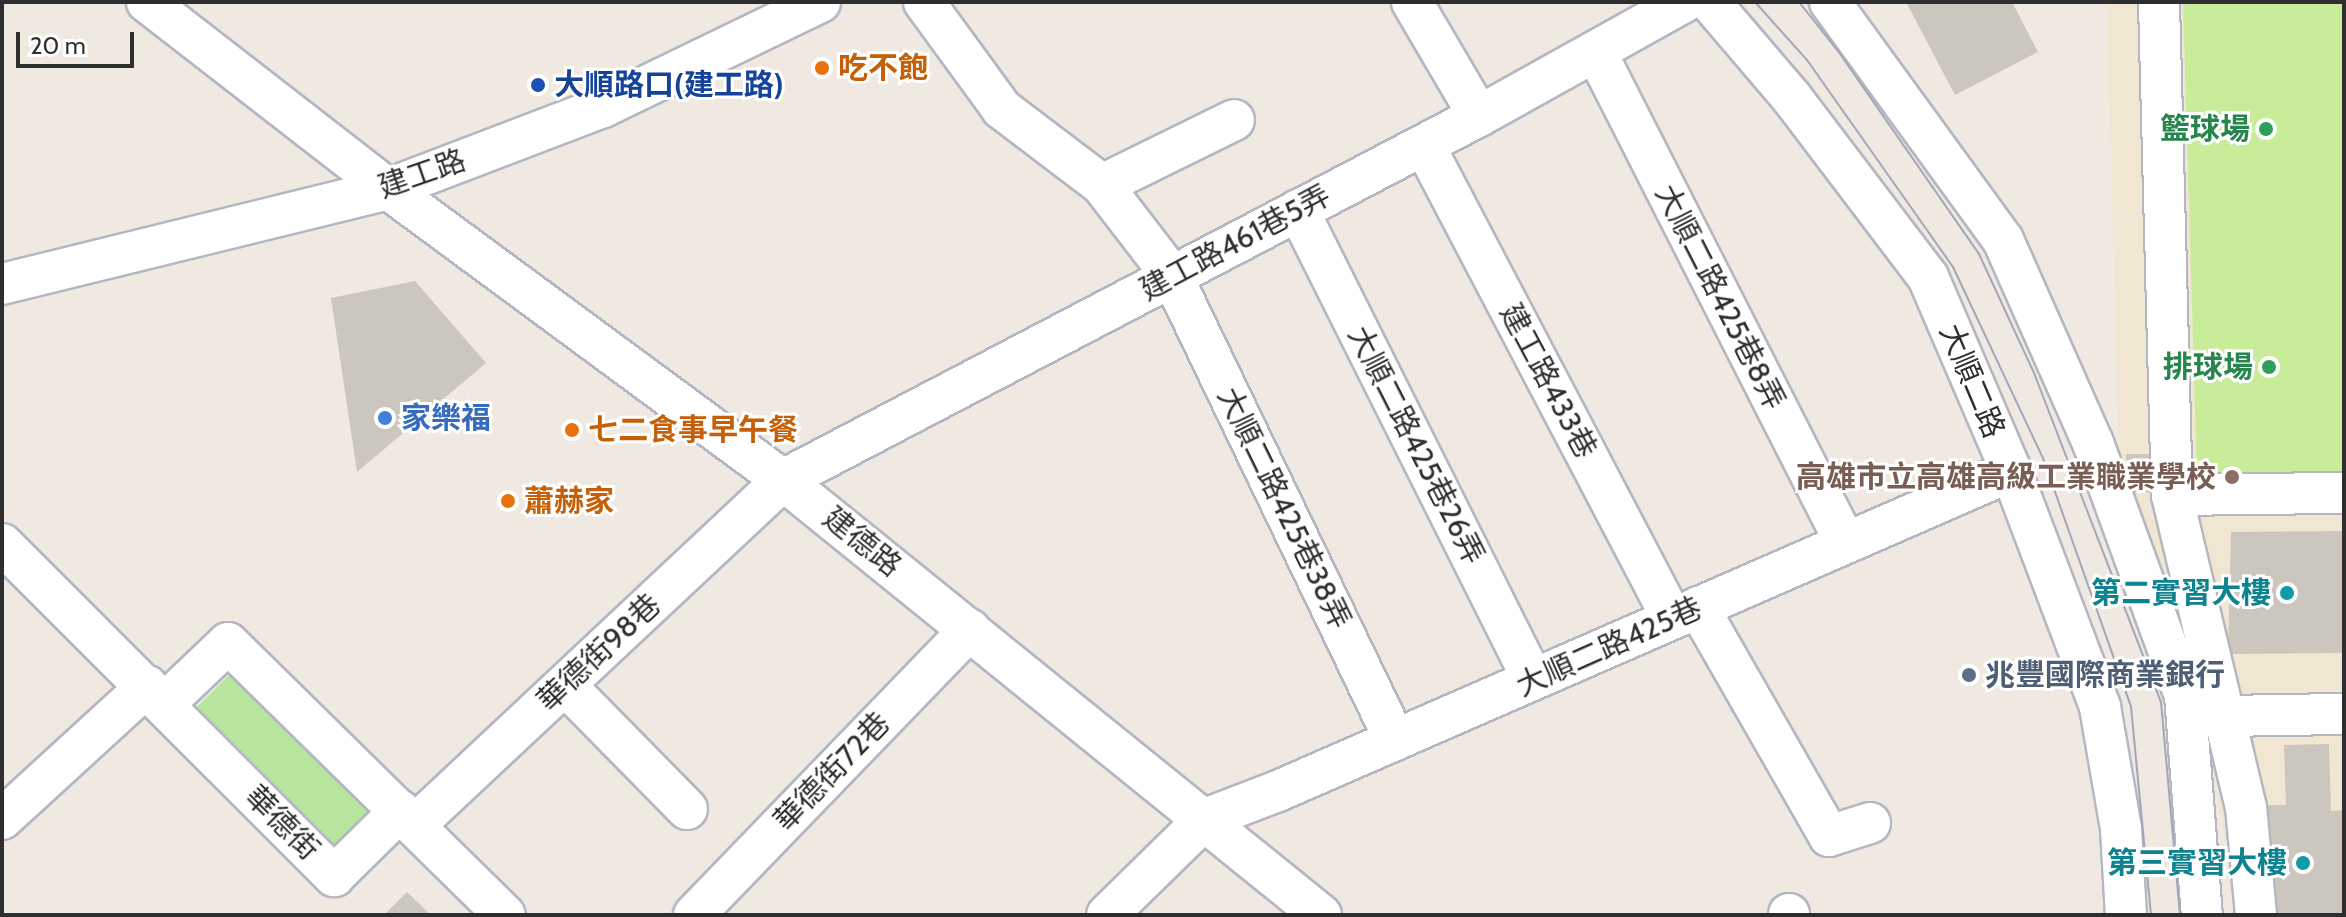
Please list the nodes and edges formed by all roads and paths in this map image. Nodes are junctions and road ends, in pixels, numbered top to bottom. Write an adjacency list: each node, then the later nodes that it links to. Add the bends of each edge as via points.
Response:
1 (147, 2): 14 (street, 建德路)
2 (820, 2): 14 (street, 建工路, via 603,107)
3 (924, 2): 13 (street, 大順二路425巷38弄, via 1002,109)
4 (1412, 2): 10 (street)
5 (1684, 2): 9 (street, 建工路461巷5弄)
6 (1710, 2): 18 (street, 大順二路, via 1792,98 1928,277)
7 (1830, 2): 42 (street, via 2003,240 2093,443 2185,696)
8 (2159, 2): 21 (street)
9 (1596, 52): 10 (street, 建工路461巷5弄); 22 (street, 大順二路425巷8弄)
10 (1479, 116): 12 (street, 建工路461巷5弄)
11 (1234, 120): 13 (street)
12 (1424, 145): 15 (street, 建工路461巷5弄); 24 (street, 建工路433巷)
13 (1102, 185): 16 (street, 大順二路425巷38弄)
14 (388, 189): 17 (street, 建工路); 19 (street, 建德路)
15 (1298, 210): 16 (street, 建工路461巷5弄); 26 (street, 大順二路425巷26弄)
16 (1172, 276): 19 (street, 建工路461巷5弄); 31 (street, 大順二路425巷38弄)
17 (2, 284)
18 (2011, 471): 22 (street, 大順二路425巷); 41 (street, 大順二路, via 2100,707 2121,829)
19 (783, 480): 25 (street, 建德路); 27 (street, 華德街98巷)
20 (2344, 493): 21 (street)
21 (2172, 495): 30 (street)
22 (1845, 542): 24 (street, 大順二路425巷)
23 (2, 544): 28 (street, 華德街)
24 (1685, 613): 26 (street, 大順二路425巷); 36 (street, 建工路433巷, via 1829,836)
25 (970, 629): 35 (street, 建德路); 38 (street, 華德街72巷)
26 (1533, 680): 31 (street, 大順二路425巷)
27 (565, 685): 32 (street); 33 (street, 華德街98巷)
28 (155, 695): 33 (street, via 228,643); 33 (street, 華德街, via 334,876); 34 (street)
29 (2344, 714): 30 (street)
30 (2225, 716): 43 (street, via 2246,807)
31 (1395, 740): 35 (street, 大順二路425巷)
32 (687, 809)
33 (408, 818): 37 (street)
34 (2, 819)
35 (1205, 819): 39 (street); 40 (street, 建德路)
36 (1870, 823)
37 (505, 915)
38 (694, 915)
39 (1107, 915)
40 (1321, 915)
41 (2126, 915)
42 (2202, 915)
43 (2256, 915)

